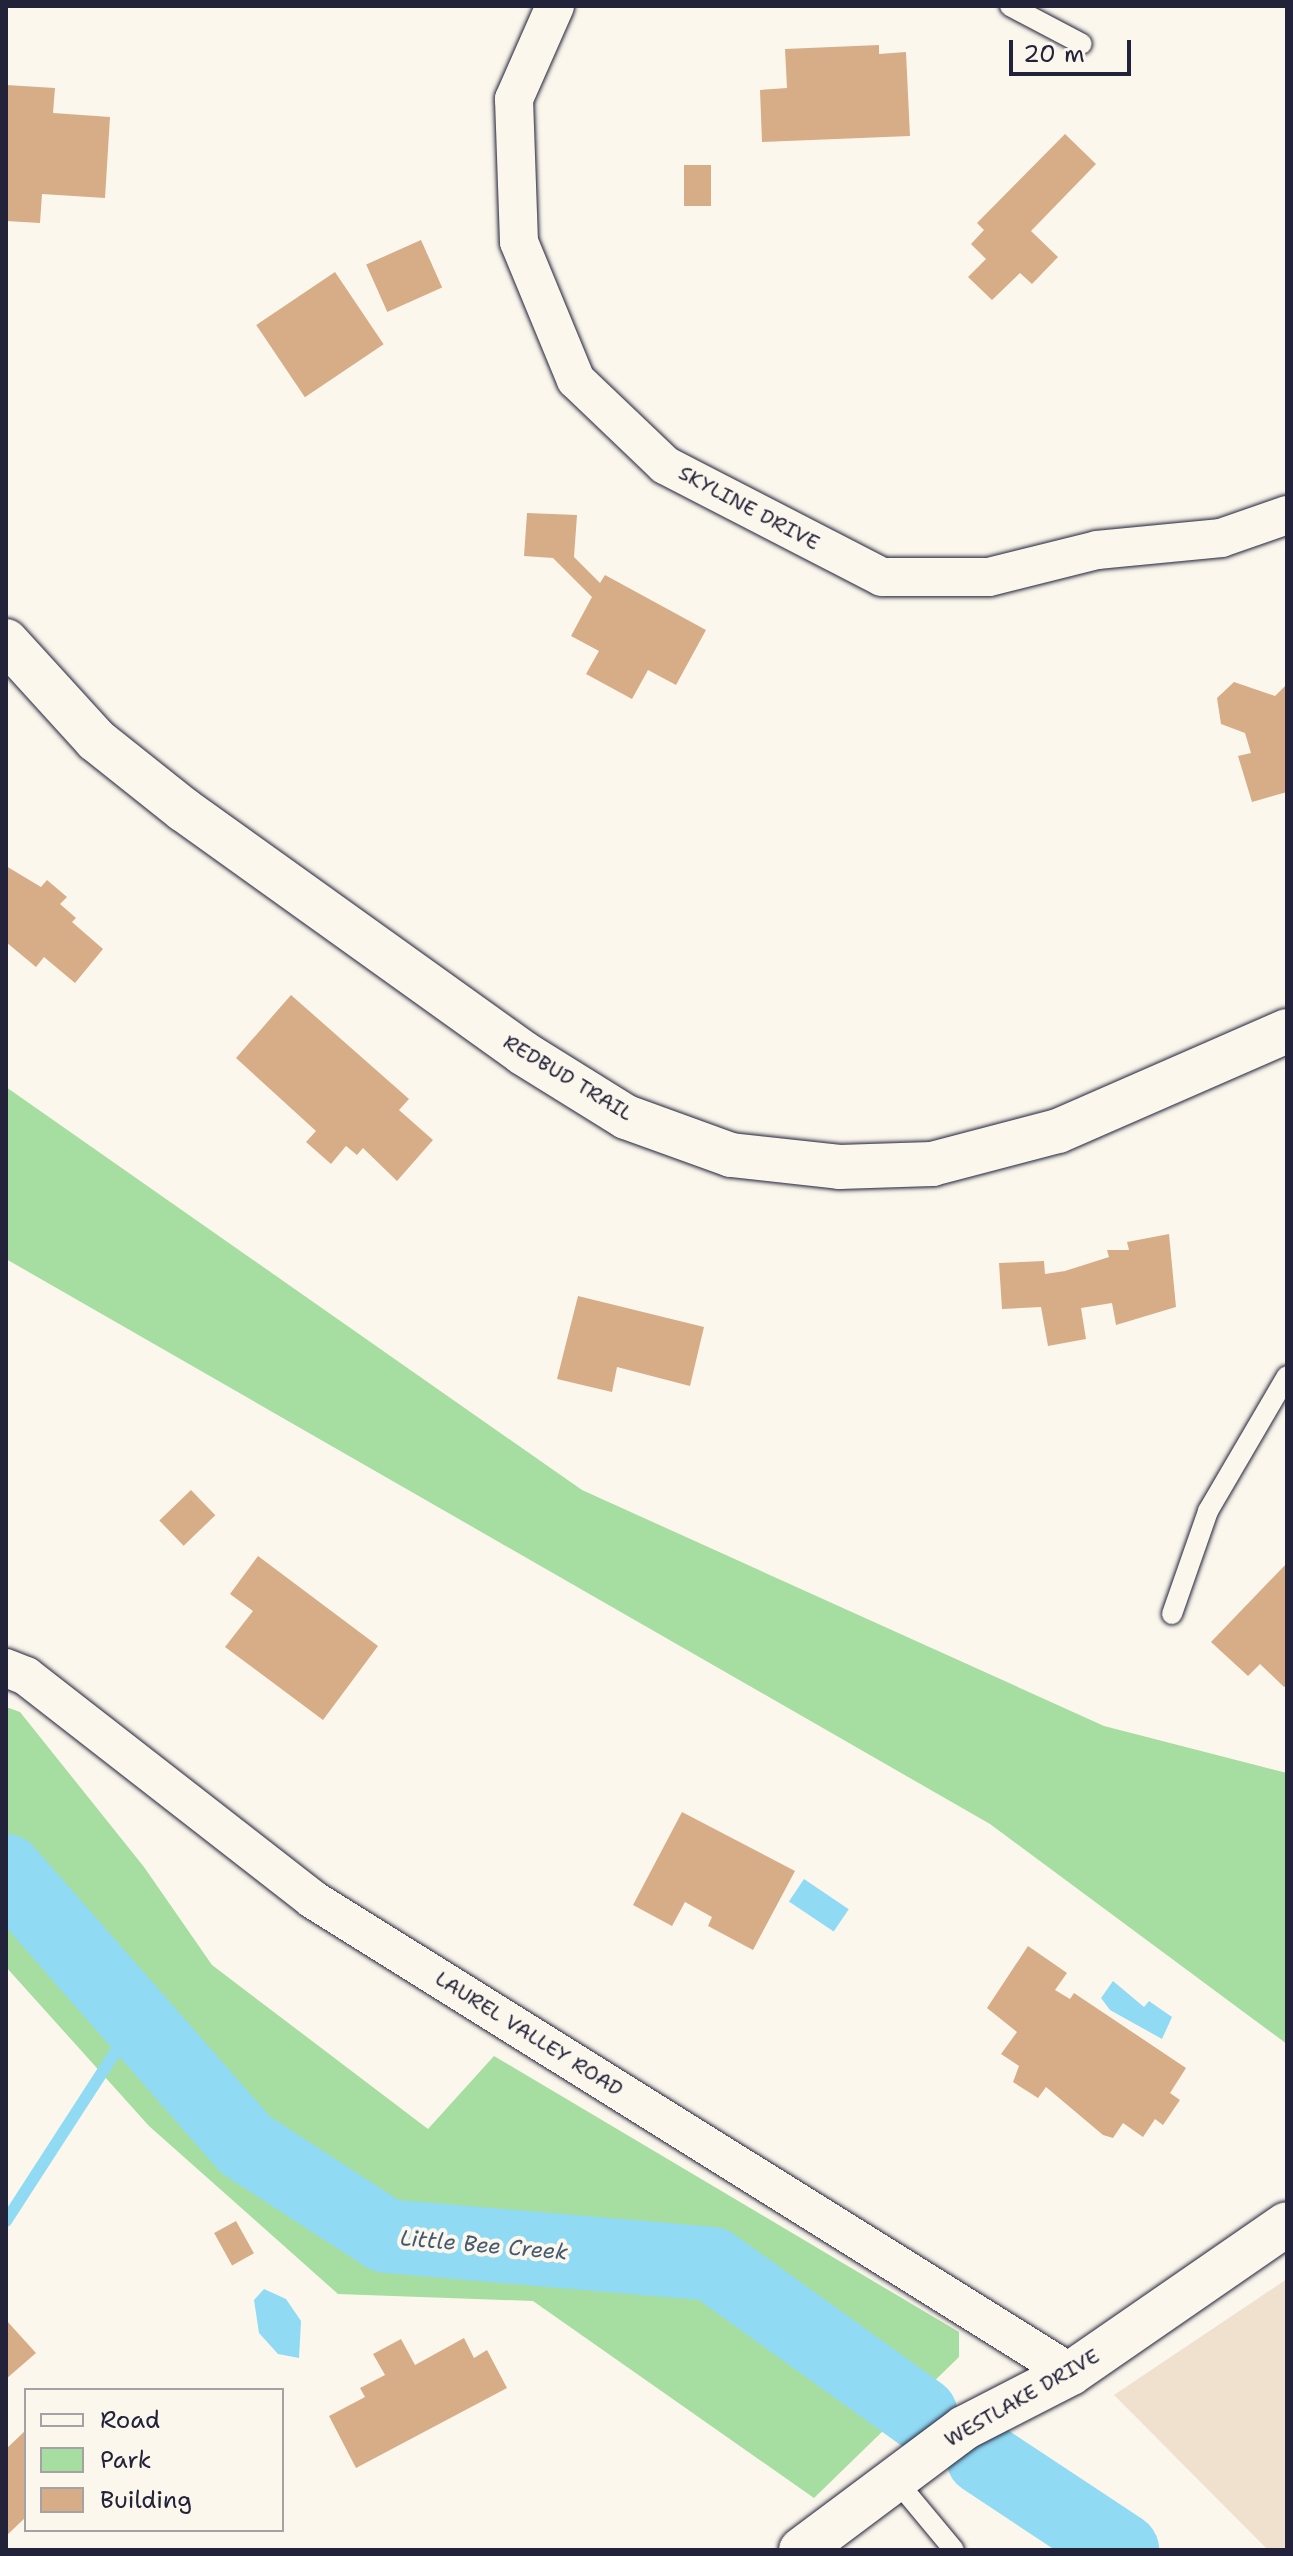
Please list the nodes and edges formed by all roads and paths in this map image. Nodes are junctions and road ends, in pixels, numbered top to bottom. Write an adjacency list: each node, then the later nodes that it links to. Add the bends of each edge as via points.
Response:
1 (555, 6): 4 (street, SKYLINE DRIVE, via 514,99 519,242 576,380 665,465 882,577 989,577 1097,550 1221,538)
2 (1010, 6): 3 (lane)
3 (1082, 44)
4 (1287, 515)
5 (6, 641): 6 (street, REDBUD TRAIL, via 96,740 184,810 523,1053 626,1117 731,1155 839,1167 932,1164 1058,1131)
6 (1287, 1031)
7 (1287, 1376): 8 (lane, via 1208,1511)
8 (1172, 1614)
9 (6, 1668): 11 (street, LAUREL VALLEY ROAD, via 26,1676 312,1899)
10 (1287, 2224): 11 (street, WESTLAKE DRIVE)
11 (1071, 2373): 12 (street, WESTLAKE DRIVE, via 964,2428)
12 (895, 2479): 13 (street, WESTLAKE DRIVE); 14 (lane)
13 (801, 2550)
14 (954, 2550)

